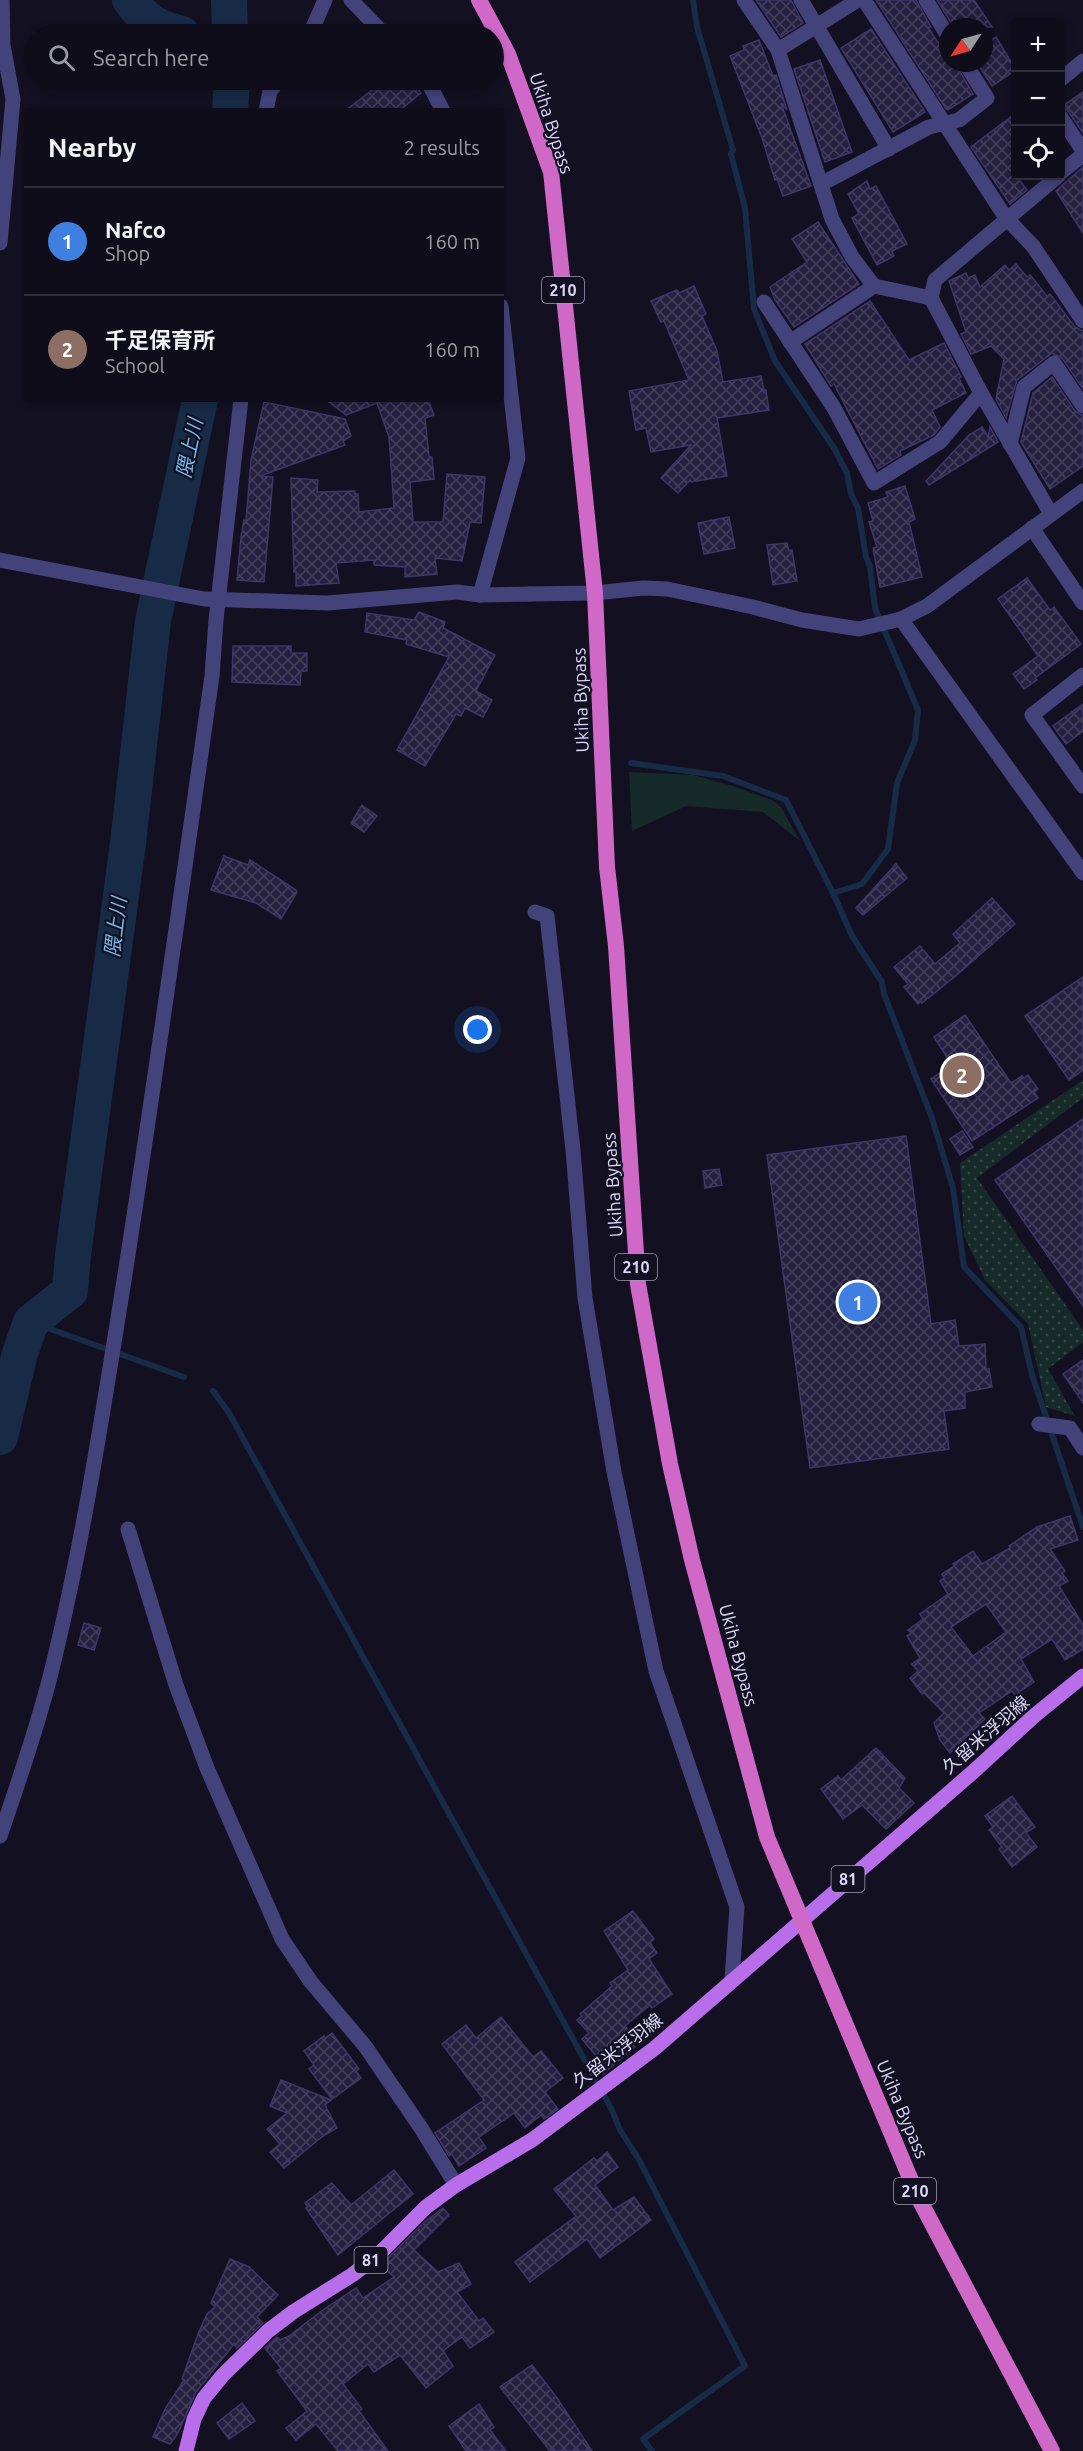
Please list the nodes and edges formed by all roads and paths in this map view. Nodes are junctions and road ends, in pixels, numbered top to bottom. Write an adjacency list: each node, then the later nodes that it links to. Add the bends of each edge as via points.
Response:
1 (2, 0): 32 (street, via 3,45 13,99)
2 (325, 0): 11 (street)
3 (351, 0): 12 (street)
4 (479, 0): 13 (highway, Ukiha Bypass / 210)
5 (744, 0): 16 (street)
6 (801, 0): 14 (street)
7 (858, 0): 14 (street)
8 (864, 0): 24 (street)
9 (926, 0): 10 (street)
10 (939, 21)
11 (314, 24)
12 (374, 24)
13 (492, 24)
14 (817, 26): 16 (street); 26 (street)
15 (504, 47): 47 (highway, Ukiha Bypass / 210, via 551,172)
16 (778, 50): 30 (street)
17 (1083, 61): 19 (street)
18 (971, 72): 24 (street, via 987,98 959,120)
19 (1065, 76)
20 (271, 90): 22 (street)
21 (432, 90): 23 (street)
22 (267, 108)
23 (441, 108)
24 (943, 124): 26 (street, via 929,127); 31 (street)
25 (1065, 124): 27 (street)
26 (890, 149): 30 (street)
27 (1083, 153): 28 (street)
28 (1065, 169)
29 (1052, 180): 31 (street)
30 (821, 184): 33 (street, via 832,219)
31 (1006, 218): 34 (street, via 935,280); 36 (street, via 1033,246)
32 (0, 243)
33 (873, 286): 34 (street); 38 (street)
34 (931, 298): 39 (street)
35 (764, 302): 38 (street)
36 (1083, 321)
37 (504, 333): 48 (street, via 518,458)
38 (790, 342): 39 (street, via 834,408 874,483 940,442)
39 (981, 393): 42 (street)
40 (241, 402): 49 (street)
41 (1083, 406): 42 (street, via 1054,363 1024,387)
42 (1010, 444): 44 (street)
43 (1083, 491): 44 (street)
44 (1051, 514): 45 (street)
45 (1032, 528): 50 (street); 51 (street, via 943,595)
46 (0, 560): 49 (street)
47 (595, 593): 48 (street); 51 (street, via 667,589 859,629); 61 (highway, Ukiha Bypass / 210, via 607,867 616,946 638,1284 670,1464 692,1560 767,1837)
48 (480, 594): 49 (street, via 440,592 328,603)
49 (211, 599): 60 (street, via 212,676 95,1462 50,1678)
50 (1083, 603)
51 (901, 619): 54 (street)
52 (1083, 675): 53 (street, via 1032,715)
53 (1083, 786)
54 (1083, 873)
55 (535, 912): 62 (street, via 547,916 585,1298 614,1472 656,1671 737,1907)
56 (1040, 1424): 57 (street, via 1070,1428)
57 (1083, 1448)
58 (128, 1530): 63 (street, via 203,1758 282,1938 311,1982 365,2046)
59 (1083, 1676): 61 (main road, 久留米浮羽線 / 81)
60 (0, 1836)
61 (802, 1919): 62 (main road, 久留米浮羽線 / 81); 65 (highway, Ukiha Bypass / 210, via 918,2197)
62 (732, 1979): 63 (main road, 久留米浮羽線 / 81, via 655,2048 590,2097 532,2140)
63 (456, 2185): 64 (main road, 久留米浮羽線 / 81, via 426,2207 377,2256 293,2312 244,2354 204,2398 194,2419)
64 (190, 2448)
65 (1052, 2451)

